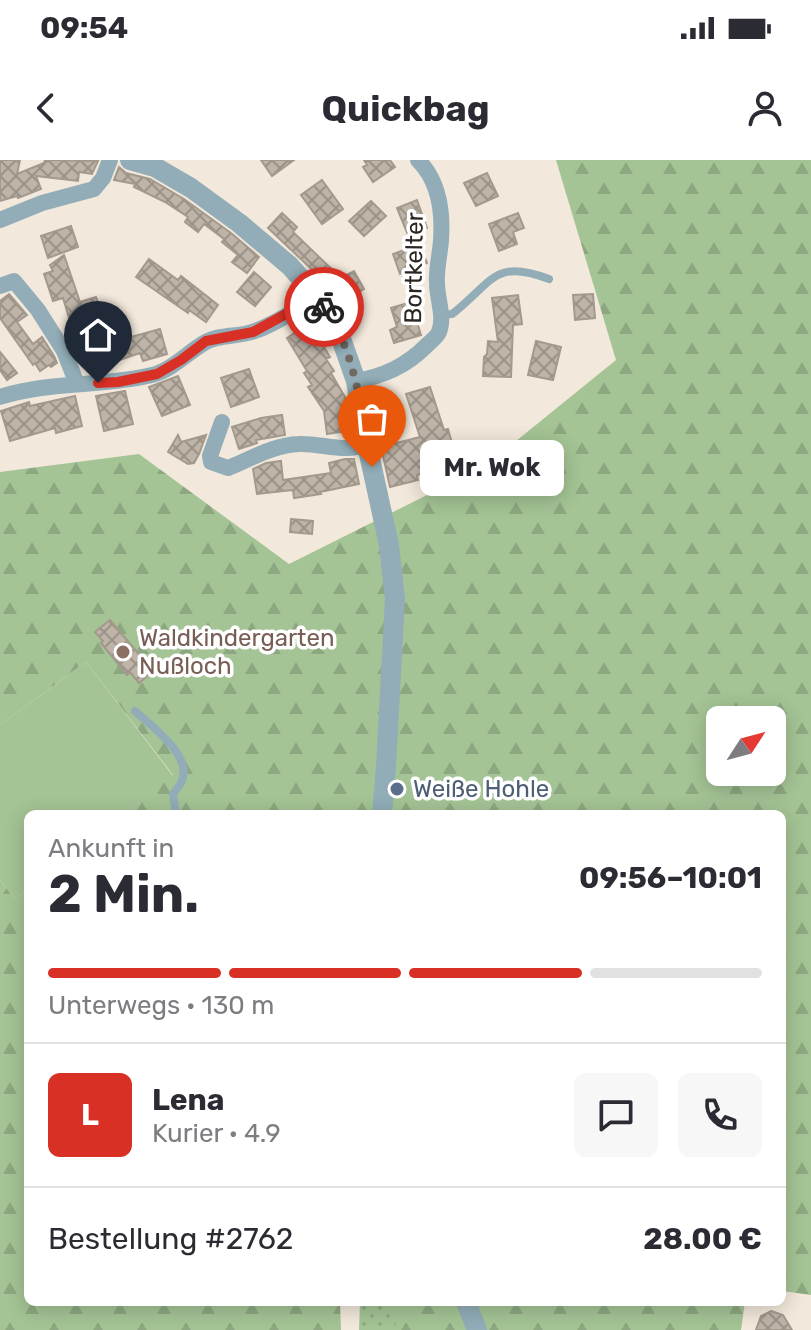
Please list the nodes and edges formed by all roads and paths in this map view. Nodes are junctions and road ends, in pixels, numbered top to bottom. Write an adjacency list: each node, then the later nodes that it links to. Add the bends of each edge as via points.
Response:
1 (110, 160): 4 (street, via 94,189)
2 (130, 160): 7 (street, via 155,167 239,223)
3 (418, 160): 8 (street, Bortkelter, via 438,196)
4 (0, 220)
5 (549, 279): 8 (lane, via 508,270 495,275 452,314)
6 (0, 286): 10 (street, via 14,281 38,310)
7 (317, 297): 9 (street, via 338,330); 10 (street, via 253,332 206,341 157,374)
8 (440, 315): 9 (street, Bortkelter, via 439,333 420,352 395,371)
9 (356, 381): 13 (street)
10 (77, 384): 11 (street)
11 (0, 397)
12 (222, 422): 13 (street, via 210,456 211,462 228,468 260,452 296,444)
13 (367, 445): 16 (street, via 395,599)
14 (135, 711): 15 (lane, via 176,750 183,767 183,781 173,794)
15 (175, 810)
16 (382, 810)
17 (468, 1306): 18 (street)
18 (477, 1330)

